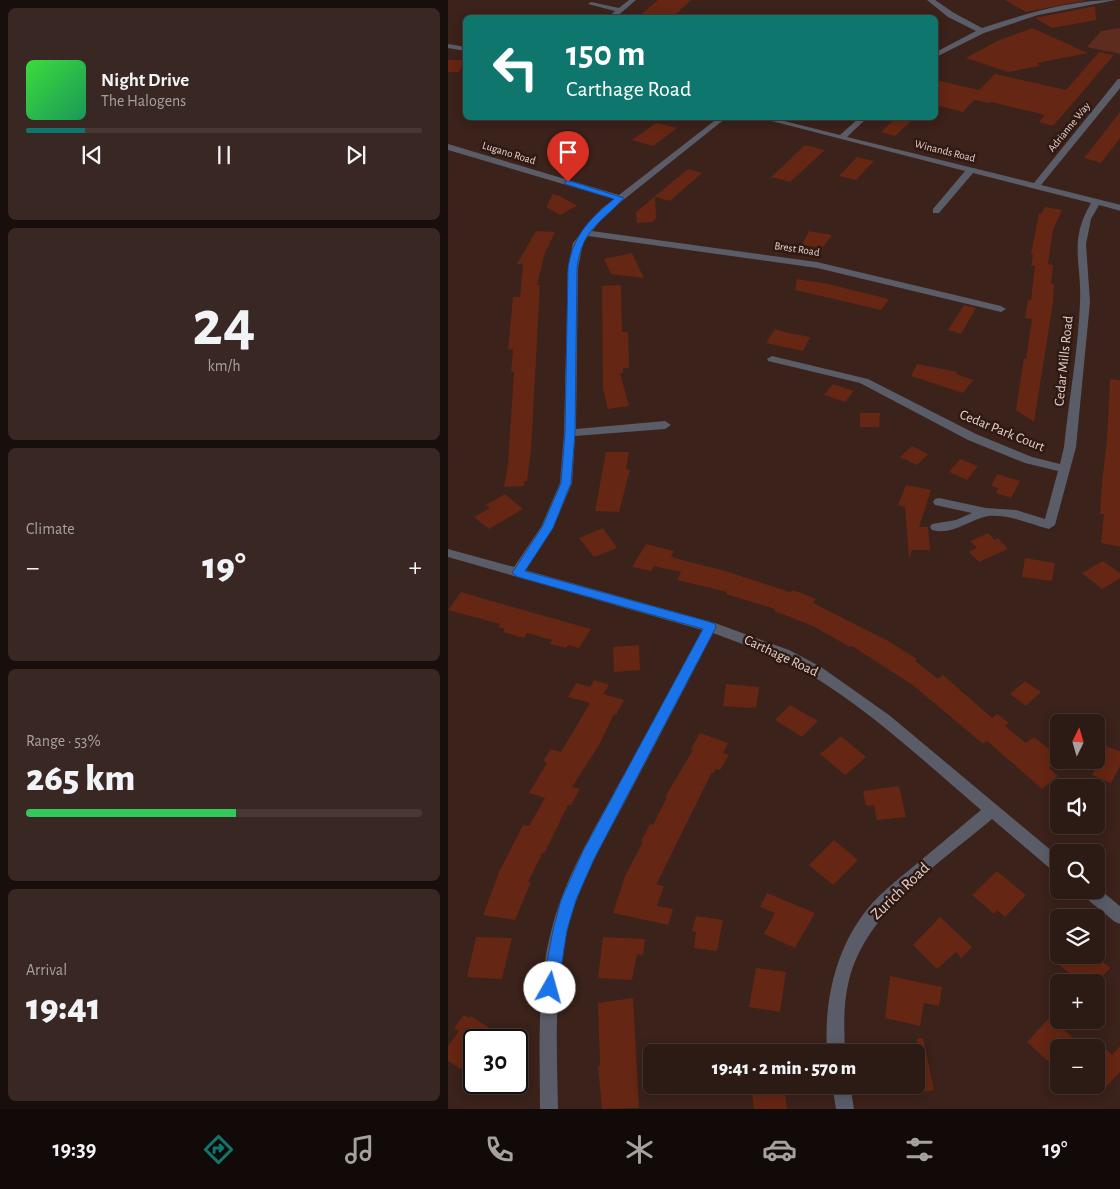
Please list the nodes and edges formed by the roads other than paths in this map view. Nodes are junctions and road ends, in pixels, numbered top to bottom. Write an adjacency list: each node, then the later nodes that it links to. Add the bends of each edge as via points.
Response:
1 (634, 0): 5 (street)
2 (930, 0): 7 (street)
3 (1113, 0): 7 (street, via 1037,13)
4 (591, 4): 5 (street)
5 (620, 10): 6 (street)
6 (614, 15)
7 (981, 31): 10 (street)
8 (448, 46): 9 (street)
9 (463, 48)
10 (938, 54)
11 (1120, 81): 18 (street, Adrianne Way)
12 (719, 120): 19 (street)
13 (772, 120): 15 (street, Winands Road)
14 (861, 120): 15 (street)
15 (842, 137): 17 (street, Winands Road)
16 (448, 147): 19 (street, Lugano Road)
17 (972, 170): 18 (street, Winands Road); 22 (street)
18 (1036, 186): 20 (street, Winands Road)
19 (620, 198): 23 (street)
20 (1096, 202): 21 (street, Winands Road); 28 (street, Cedar Mills Road, via 1086,219 1081,244 1085,302 1070,447)
21 (1120, 208)
22 (936, 211)
23 (585, 233): 24 (street, Brest Road, via 817,265); 27 (street, via 578,242 573,268)
24 (1001, 309)
25 (772, 359): 28 (street, Cedar Park Court, via 864,381 972,438)
26 (665, 425): 27 (street)
27 (570, 433): 33 (street, via 566,483 547,528)
28 (1064, 469): 30 (street, Cedar Mills Road, via 1049,525 1016,514)
29 (939, 502): 30 (street)
30 (986, 512): 31 (street, via 958,524)
31 (936, 527)
32 (448, 553): 33 (street, Carthage Road)
33 (518, 573): 34 (street, Carthage Road)
34 (710, 627): 35 (street, Carthage Road, via 761,645 816,671 884,719); 41 (street, via 588,856 569,900 552,968 548,1008)
35 (992, 810): 36 (street, Carthage Road); 39 (street, Zurich Road, via 891,895 868,921 841,979 835,1013)
36 (1050, 858)
37 (1099, 899): 38 (street)
38 (1120, 917)
39 (836, 1044)
40 (843, 1094): 42 (street)
41 (550, 1109)
42 (846, 1109)

